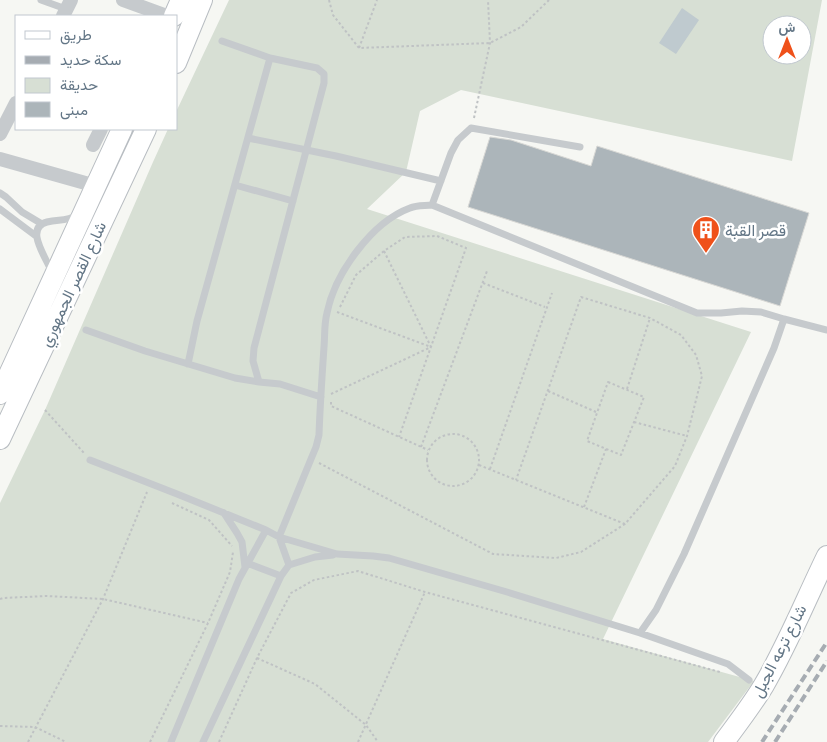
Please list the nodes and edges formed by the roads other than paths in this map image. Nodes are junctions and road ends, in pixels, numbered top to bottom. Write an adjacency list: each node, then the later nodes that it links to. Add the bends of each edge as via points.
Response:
1 (41, 0): 5 (lane)
2 (123, 0): 6 (street)
3 (181, 0): 7 (main road)
4 (202, 0): 9 (main road)
5 (67, 9)
6 (159, 11)
7 (174, 15)
8 (222, 41): 10 (lane)
9 (178, 58)
10 (270, 58): 16 (lane); 19 (lane, via 317,68 324,74)
11 (15, 105): 15 (street)
12 (100, 130): 17 (street)
13 (122, 130): 23 (main road, شارع القصر الجمهوري)
14 (146, 130): 41 (main road, شارع القصر الجمهوري)
15 (0, 134)
16 (248, 138): 19 (lane); 22 (lane)
17 (93, 145)
18 (580, 146): 21 (lane, via 471,128 458,140)
19 (307, 150): 21 (lane); 25 (lane)
20 (0, 159): 23 (street)
21 (441, 181): 27 (lane)
22 (235, 185): 25 (lane); 37 (lane)
23 (96, 186): 29 (main road, شارع القصر الجمهوري)
24 (0, 192): 26 (lane)
25 (293, 201): 38 (lane, via 254,348 253,361)
26 (12, 204): 30 (lane); 31 (lane)
27 (432, 205): 34 (lane, via 697,313 762,312); 40 (lane, via 412,207 380,226 357,252 335,286 326,313)
28 (0, 209): 30 (lane)
29 (84, 211): 31 (lane, via 69,220); 33 (main road, شارع القصر الجمهوري)
30 (8, 216): 32 (lane)
31 (42, 224): 32 (lane)
32 (36, 236): 33 (lane)
33 (53, 278): 39 (main road, شارع القصر الجمهوري)
34 (784, 319): 36 (lane); 52 (lane, via 684,554 656,610)
35 (86, 330): 37 (lane)
36 (827, 330)
37 (188, 364): 38 (lane)
38 (259, 382): 40 (lane, via 280,384)
39 (0, 394)
40 (321, 397): 45 (lane, via 316,447)
41 (0, 440)
42 (90, 460): 43 (lane)
43 (224, 513): 44 (lane); 48 (lane, via 242,542)
44 (266, 530): 45 (lane); 48 (lane)
45 (279, 537): 46 (lane); 49 (lane)
46 (337, 554): 49 (lane); 52 (lane, via 389,558)
47 (827, 556): 56 (main road, شارع ترعه الجبل, via 764,684)
48 (246, 565): 50 (lane); 54 (lane)
49 (289, 565): 50 (lane)
50 (281, 576): 55 (lane)
51 (827, 586): 57 (main road, شارع ترعه الجبل, via 781,679)
52 (640, 632): 53 (lane, via 728,664)
53 (749, 680)
54 (171, 742)
55 (203, 742)
56 (724, 742)
57 (738, 742)

